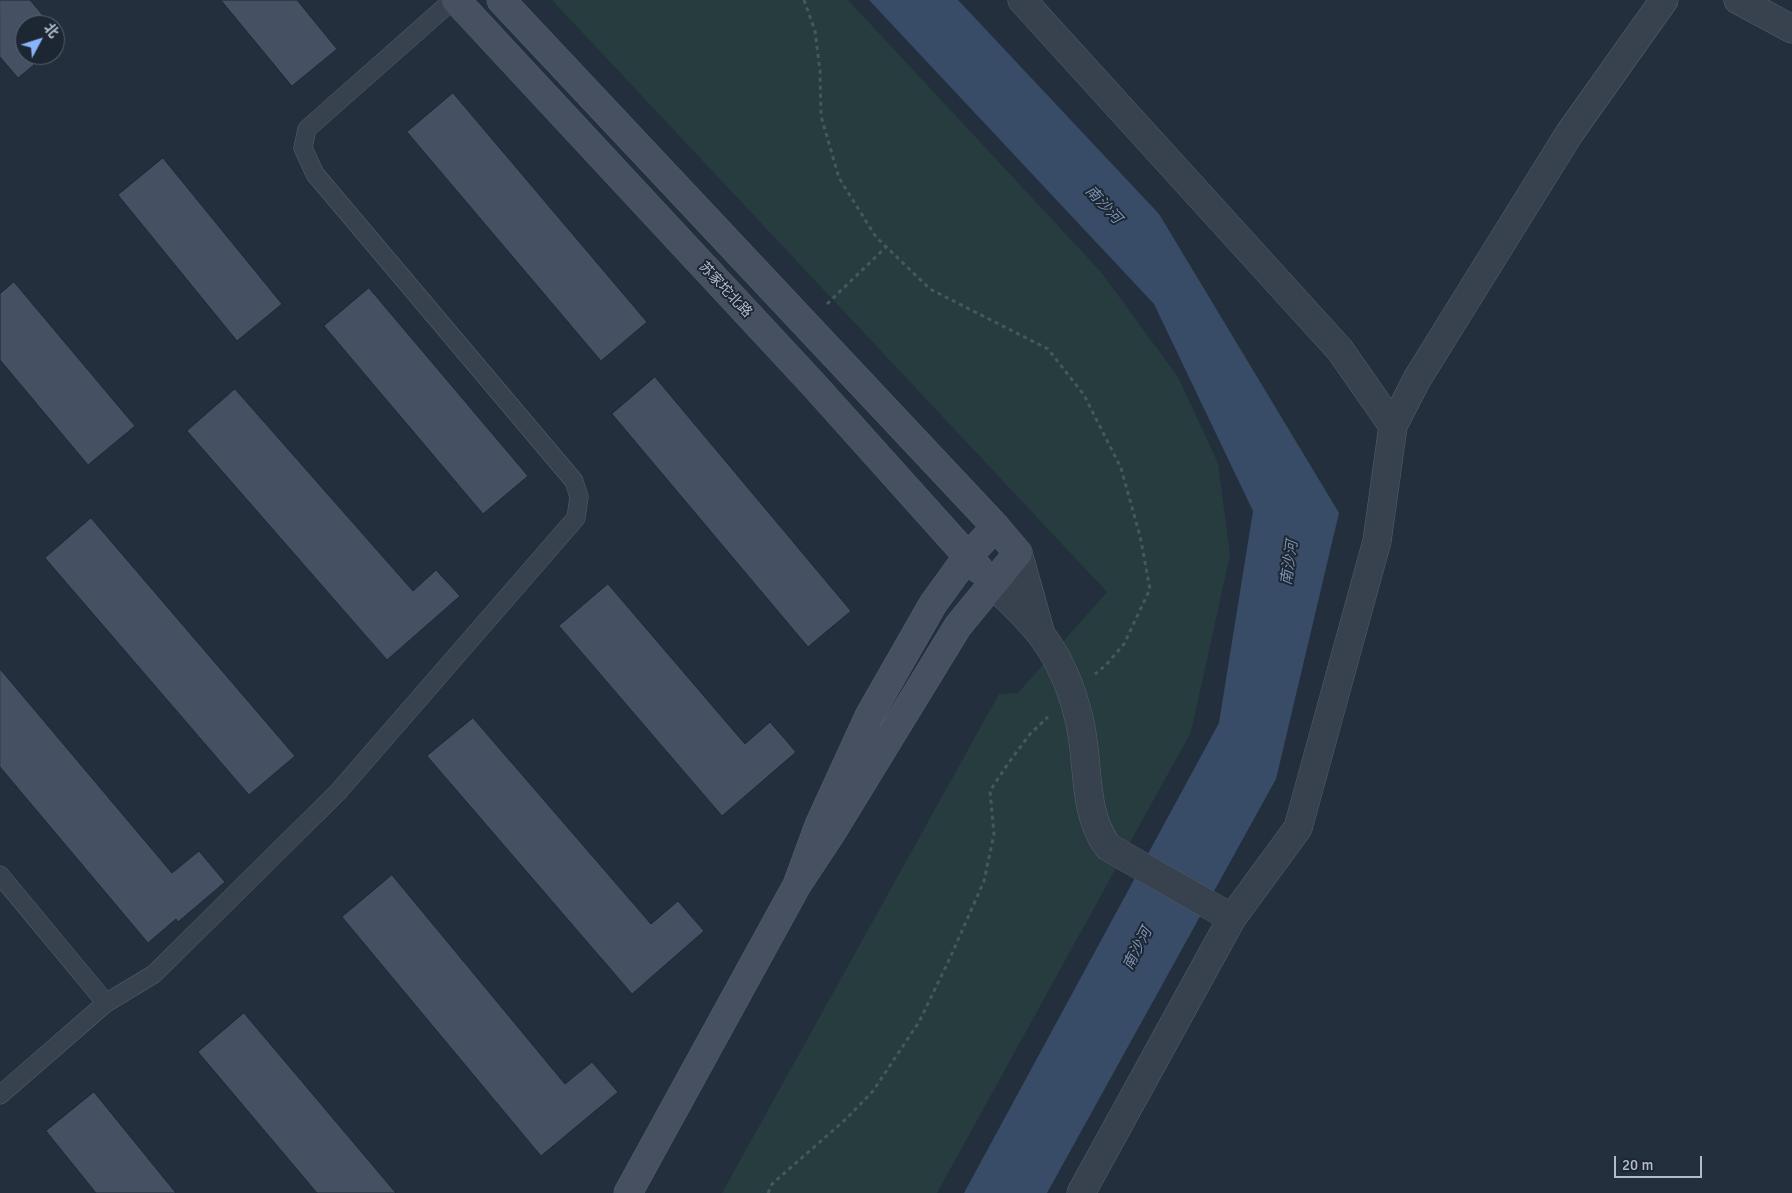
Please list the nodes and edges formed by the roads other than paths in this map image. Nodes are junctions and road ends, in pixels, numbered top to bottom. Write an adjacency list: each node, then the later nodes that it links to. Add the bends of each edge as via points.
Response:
1 (454, 0): 10 (street, 苏家坨北路, via 812,384); 16 (lane, via 307,129 303,148 315,174 574,481 579,498 576,518 338,792 154,974)
2 (501, 0): 8 (street)
3 (1022, 0): 7 (street, via 1340,350)
4 (1664, 0): 7 (street, via 1569,134 1417,379)
5 (1738, 0): 6 (street)
6 (1792, 29)
7 (1393, 426): 15 (street, via 1377,541 1298,828)
8 (996, 527): 9 (street); 10 (street)
9 (1018, 552): 11 (street); 12 (street)
10 (967, 556): 11 (street, 苏家坨北路); 14 (street, via 933,604 869,716 819,825)
11 (992, 583): 12 (street); 14 (street, via 958,626)
12 (1041, 634): 15 (street, via 1067,681 1079,719 1093,818 1108,847)
13 (0, 875): 16 (lane)
14 (797, 885): 18 (street)
15 (1232, 918): 19 (street)
16 (106, 1003): 17 (lane)
17 (0, 1095)
18 (628, 1193)
19 (1081, 1193)

